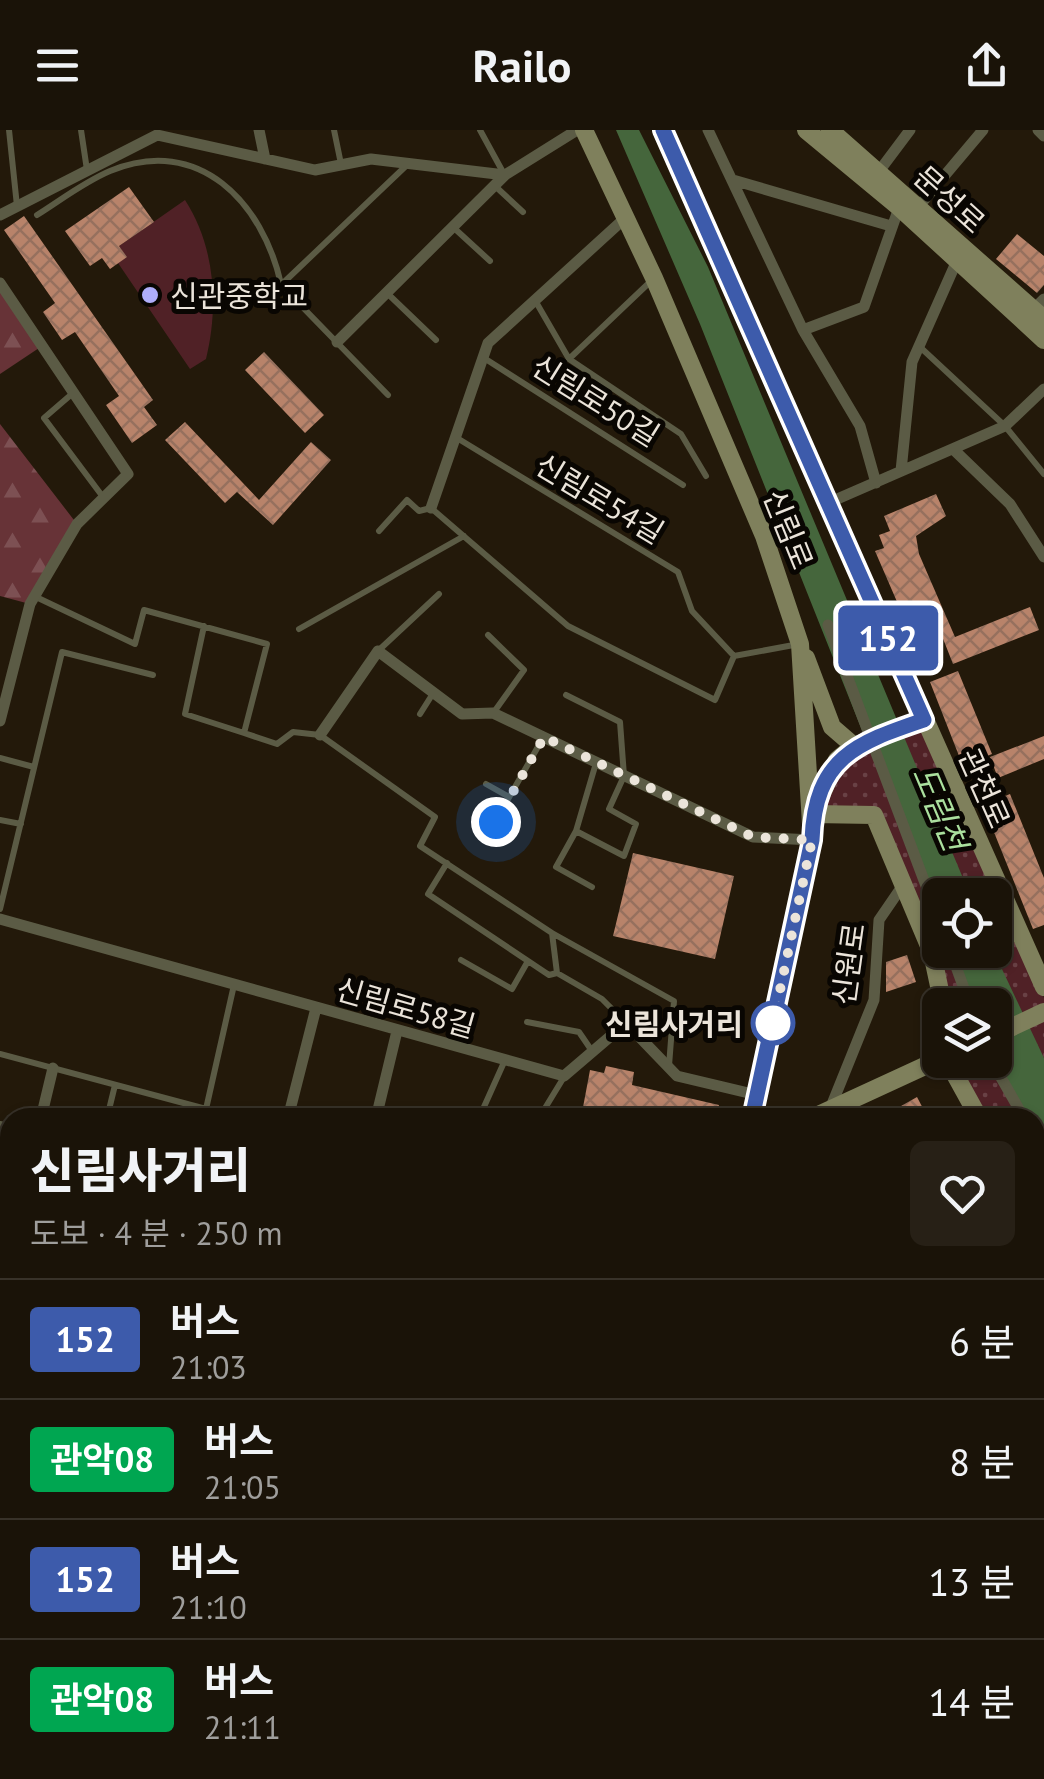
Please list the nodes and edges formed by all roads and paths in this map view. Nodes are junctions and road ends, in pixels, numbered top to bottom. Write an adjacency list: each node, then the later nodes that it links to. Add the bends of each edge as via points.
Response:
1 (8, 130): 25 (lane)
2 (81, 130): 19 (lane)
3 (259, 130): 16 (street)
4 (334, 130): 18 (lane)
5 (480, 130): 20 (lane)
6 (580, 130): 20 (street); 29 (main road, 신림로)
7 (663, 130): 59 (main road, 신림로)
8 (708, 130): 22 (street)
9 (806, 130): 21 (main road)
10 (830, 130): 21 (main road, 문성로)
11 (910, 130): 21 (street)
12 (983, 130): 24 (street)
13 (1038, 130): 15 (street)
14 (156, 132): 16 (street); 19 (street)
15 (1044, 136)
16 (265, 159): 18 (street, via 314,170)
17 (408, 163): 18 (street); 20 (street); 36 (lane)
18 (341, 164)
19 (87, 170): 25 (street)
20 (505, 175): 23 (street)
21 (874, 178): 24 (main road, 문성로)
22 (733, 180): 30 (street); 40 (street)
23 (494, 185): 26 (lane); 31 (street)
24 (908, 202): 30 (street); 32 (main road, 문성로)
25 (17, 206): 27 (street)
26 (523, 212)
27 (0, 215)
28 (38, 215): 36 (lane, via 112,170 174,164 241,197 267,234)
29 (624, 219): 34 (main road, 신림로); 38 (street, 신림로50길)
30 (891, 226): 40 (street, via 864,308)
31 (453, 227): 33 (lane); 37 (street)
32 (960, 254): 39 (main road, 문성로); 42 (main road); 44 (street)
33 (490, 261)
34 (654, 278): 46 (lane); 70 (main road, 신림로, via 764,536)
35 (0, 283): 48 (street)
36 (281, 285): 43 (lane)
37 (387, 293): 41 (lane); 43 (street)
38 (536, 302): 45 (street, 신림로50길, via 488,343); 46 (lane, 신림로50길)
39 (1040, 309)
40 (804, 330): 56 (street, via 860,426)
41 (436, 340)
42 (1044, 340)
43 (337, 342): 49 (lane)
44 (919, 346): 50 (lane); 53 (street, via 909,380)
45 (483, 358): 51 (street, 신림로50길); 57 (lane, 신림로50길)
46 (569, 359): 55 (lane, 신림로50길, via 680,434)
47 (1044, 389): 50 (street)
48 (73, 393): 58 (street, via 128,474); 58 (lane, via 44,418)
49 (388, 395)
50 (1005, 426): 52 (street); 54 (lane)
51 (456, 437): 60 (street, 신림로50길); 72 (lane, 신림로54길, via 678,572 692,611)
52 (953, 449): 53 (street); 63 (street, via 1010,504)
53 (902, 471): 56 (street)
54 (1044, 474)
55 (706, 476)
56 (876, 482): 59 (street)
57 (683, 485)
58 (104, 498): 65 (street, via 78,524)
59 (828, 503): 78 (main road, 신림로)
60 (431, 508): 61 (lane, via 419,511 407,500); 62 (lane)
61 (380, 531)
62 (464, 536): 68 (lane); 72 (lane, via 568,626 715,700)
63 (1044, 557)
64 (439, 594): 71 (lane)
65 (35, 596): 67 (lane, via 136,644 144,610); 79 (street)
66 (828, 625): 97 (street)
67 (204, 626): 80 (lane, via 185,714); 80 (lane, via 267,644)
68 (299, 629)
69 (488, 635): 76 (lane, via 524,670)
70 (800, 644): 72 (lane); 83 (main road, via 832,727); 90 (main road, 신림로)
71 (378, 651): 74 (street); 81 (street)
72 (734, 656)
73 (153, 675): 86 (lane, via 62,652)
74 (432, 695): 76 (street, via 462,714); 77 (lane)
75 (566, 695): 87 (lane, via 620,722)
76 (493, 713): 82 (street)
77 (420, 714)
78 (924, 720): 83 (main road, bridge); 109 (main road, 관천로)
79 (0, 721)
80 (244, 733): 81 (lane, via 276,744 293,732)
81 (320, 736): 96 (lane, via 435,817 420,846)
82 (544, 737): 85 (street); 89 (lane)
83 (854, 746): 90 (main road, 신림로, via 837,760)
84 (0, 758): 86 (lane)
85 (596, 762): 87 (street); 94 (lane)
86 (34, 767): 93 (lane)
87 (624, 776): 94 (lane, via 609,809 636,824 624,856); 95 (street, via 753,837)
88 (486, 784): 89 (lane)
89 (509, 797): 92 (lane)
90 (813, 814): 95 (main road, 신림로); 99 (main road, via 874,815)
91 (0, 820): 93 (lane)
92 (496, 822)
93 (20, 824): 98 (lane)
94 (576, 831): 100 (lane, via 556,867)
95 (812, 840): 126 (main road, 신림로)
96 (447, 864): 103 (lane); 105 (lane, via 428,894)
97 (923, 878)
98 (3, 884): 101 (lane)
99 (903, 884): 108 (main road); 136 (street, 신원로, via 878,920 874,1000)
100 (592, 887)
101 (0, 910)
102 (0, 920): 107 (street, 신림로58길)
103 (552, 933): 106 (lane); 119 (lane, via 674,1001)
104 (461, 960): 105 (lane, via 512,989)
105 (528, 961): 106 (lane)
106 (557, 974): 113 (lane, via 602,999)
107 (234, 984): 110 (street, 신림로58길); 130 (lane)
108 (939, 988)
109 (1044, 988)
110 (316, 1008): 115 (street, 신림로58길); 131 (street)
111 (1037, 1015): 114 (main road)
112 (527, 1022): 116 (lane, via 579,1032)
113 (626, 1023): 116 (street); 119 (street)
114 (1012, 1027)
115 (397, 1031): 118 (street, 신림로58길); 132 (street)
116 (592, 1052): 122 (street)
117 (0, 1054): 120 (lane)
118 (505, 1060): 122 (street, 신림로58길); 133 (lane)
119 (668, 1067): 126 (street, via 677,1076)
120 (53, 1068): 125 (lane); 127 (street)
121 (922, 1070): 137 (main road, 신원로)
122 (564, 1076): 134 (lane)
123 (955, 1078): 138 (main road)
124 (1001, 1078): 139 (street)
125 (115, 1085): 128 (lane); 129 (lane)
126 (757, 1096): 135 (main road, 신림로)
127 (43, 1108)
128 (109, 1108)
129 (188, 1108)
130 (205, 1108)
131 (291, 1108)
132 (378, 1108)
133 (483, 1108)
134 (545, 1108)
135 (754, 1108)
136 (828, 1108)
137 (842, 1108)
138 (973, 1108)
139 (1018, 1108)

